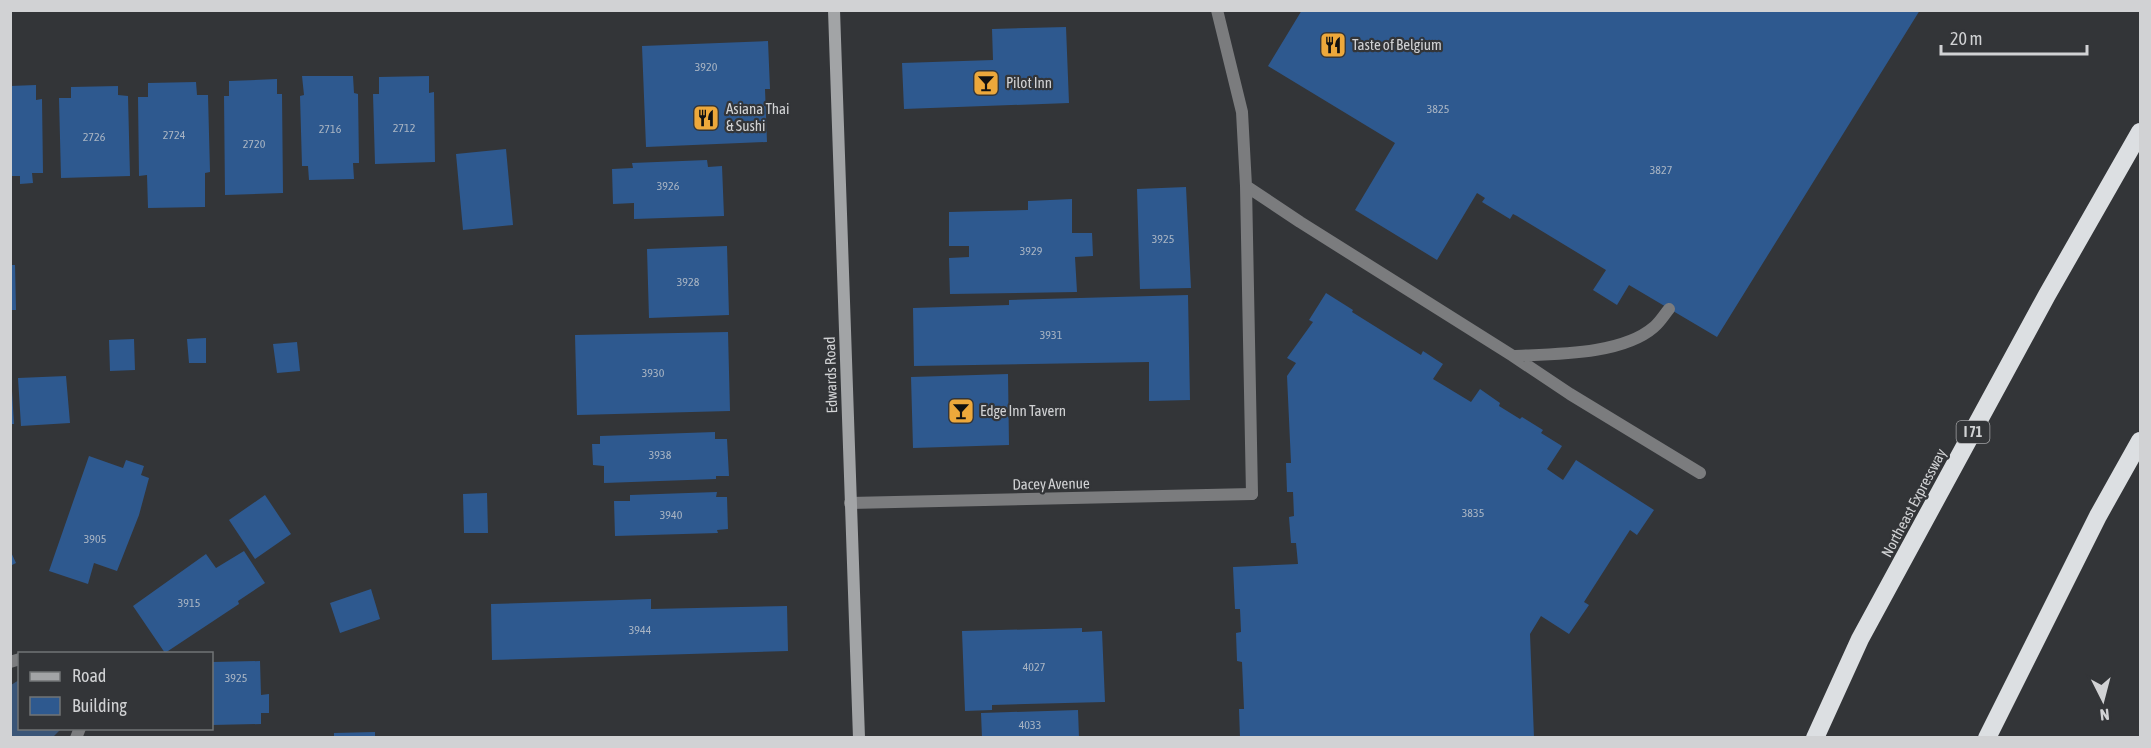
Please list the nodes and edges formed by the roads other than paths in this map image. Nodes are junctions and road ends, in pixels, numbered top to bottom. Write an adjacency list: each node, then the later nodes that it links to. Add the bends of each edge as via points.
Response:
1 (834, 10): 9 (main road, Edwards Road)
2 (1217, 10): 4 (street, via 1242,112)
3 (2140, 132): 11 (highway, Northeast Expressway / I 71, via 1860,639)
4 (1246, 186): 6 (street); 9 (street, Dacey Avenue, via 1252,494)
5 (1669, 309): 6 (street, via 1653,328 1622,344 1569,354)
6 (1513, 356): 8 (street)
7 (2140, 441): 12 (highway)
8 (1700, 473)
9 (850, 503): 10 (main road, Edwards Road)
10 (858, 738)
11 (1815, 738)
12 (1986, 738)

